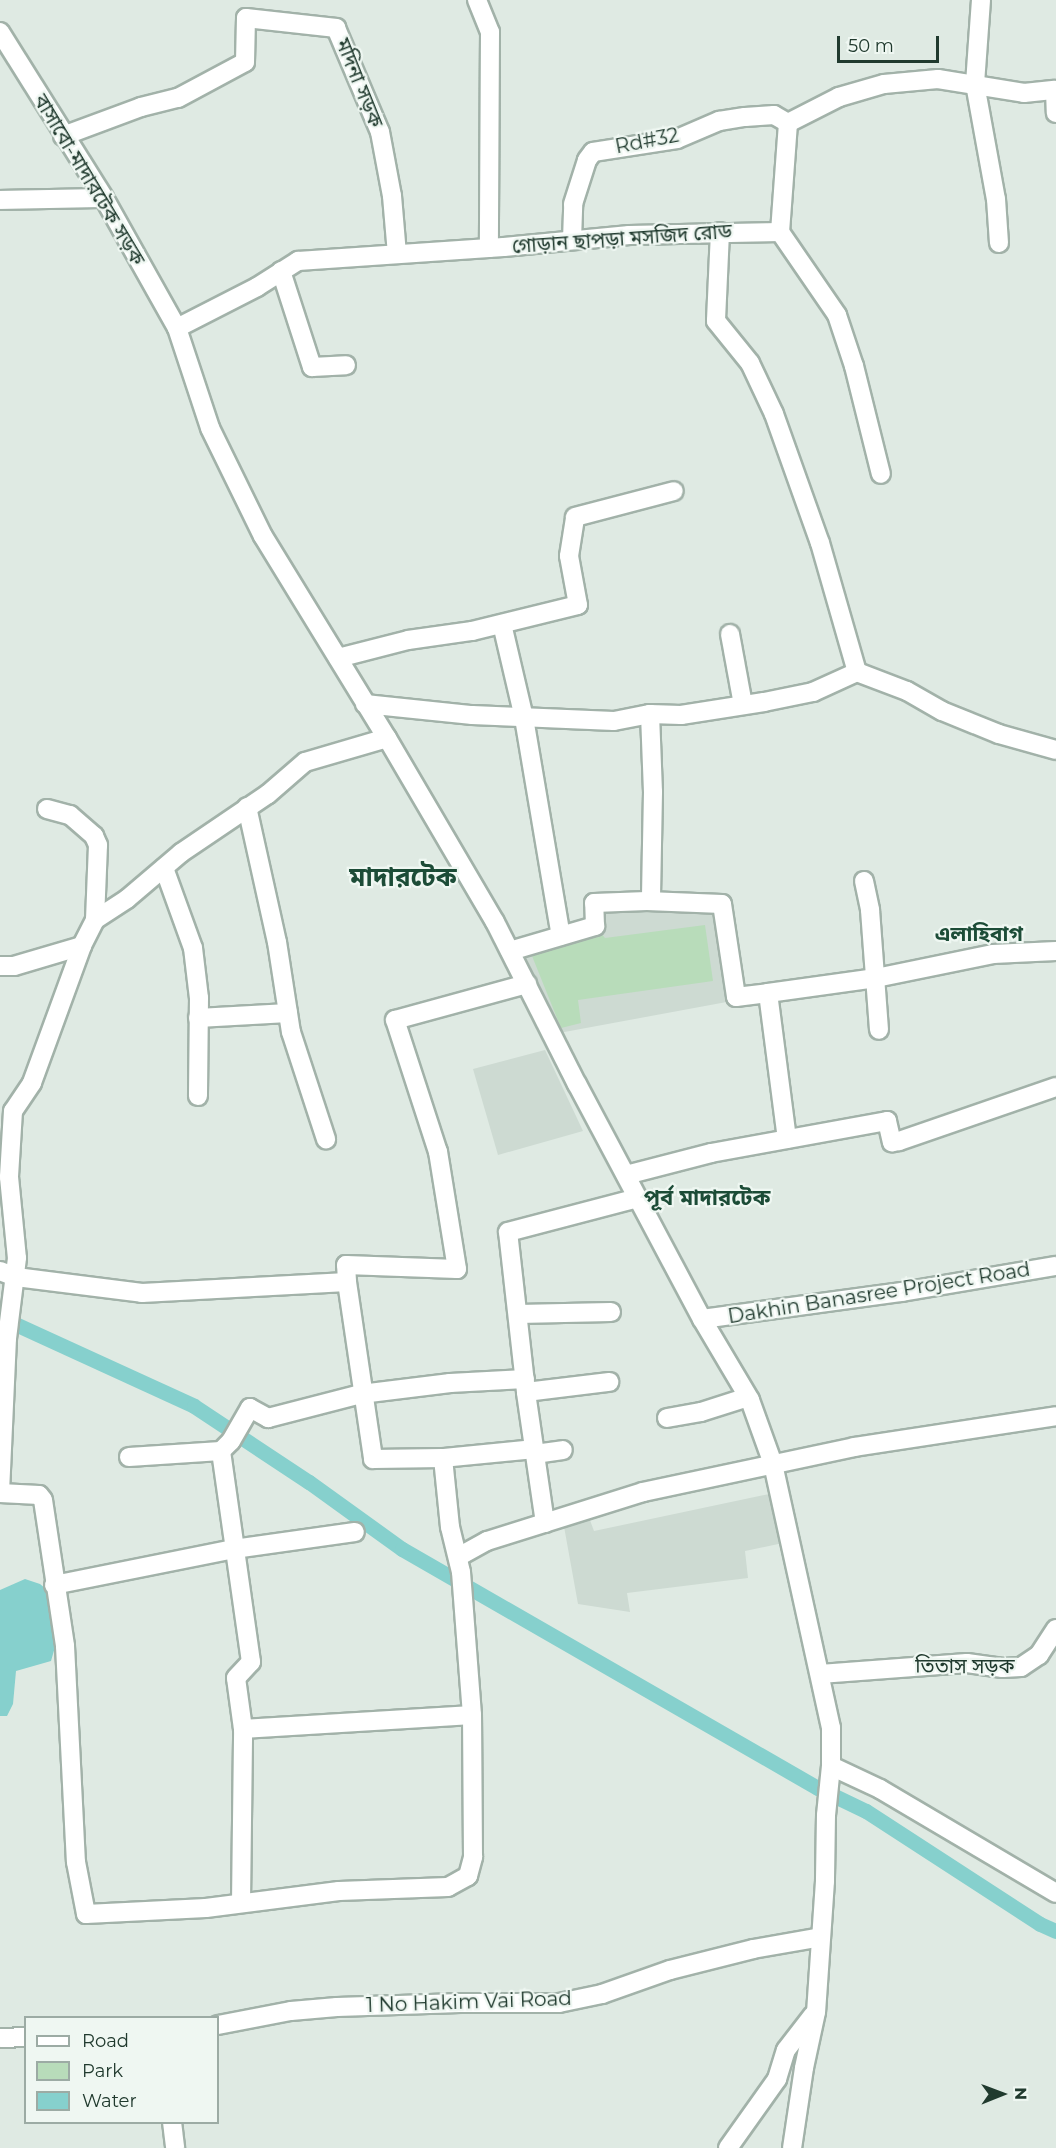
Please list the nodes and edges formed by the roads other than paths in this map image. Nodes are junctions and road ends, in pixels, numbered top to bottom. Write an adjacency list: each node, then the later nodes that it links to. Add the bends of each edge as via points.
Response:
1 (477, 0): 15 (street, via 490,32)
2 (981, 0): 4 (street)
3 (0, 32): 8 (street, বাসাবো-মাদারটেক সড়ক)
4 (975, 84): 5 (street, via 1024,93); 7 (street, via 938,79 884,84 839,97); 14 (street, via 996,199)
5 (1056, 89): 6 (street)
6 (1056, 113)
7 (788, 123): 12 (street); 13 (street, Rd#32, via 774,115 745,117 719,121 677,139 593,152 573,204)
8 (63, 136): 9 (street, বাসাবো-মাদারটেক সড়ক); 16 (street, মদিনা সড়ক, via 141,107 178,98 245,62 246,18 336,28 380,132 392,196)
9 (104, 198): 10 (street); 18 (street, বাসাবো-মাদারটেক সড়ক)
10 (0, 200)
11 (720, 232): 12 (street, গোড়ান ছাপড়া মসজিদ রোড); 13 (street, গোড়ান ছাপড়া মসজিদ রোড); 25 (street, via 716,321 750,363 774,414 820,543)
12 (780, 232): 20 (street, via 837,315)
13 (572, 240): 15 (street, গোড়ান ছাপড়া মসজিদ রোড)
14 (999, 243)
15 (489, 248): 16 (street, গোড়ান ছাপড়া মসজিদ রোড)
16 (397, 254): 17 (street, গোড়ান ছাপড়া মসজিদ রোড, via 298,261)
17 (282, 271): 18 (street, গোড়ান ছাপড়া মসজিদ রোড); 19 (street, via 312,367)
18 (177, 328): 24 (street, বাসাবো-মাদারটেক সড়ক, via 210,428 263,536)
19 (345, 365)
20 (881, 474)
21 (674, 491): 22 (street, via 575,517 569,556 578,605)
22 (502, 624): 24 (street, via 408,640); 29 (street)
23 (730, 634): 27 (street)
24 (338, 658): 26 (street, বাসাবো-মাদারটেক সড়ক)
25 (857, 672): 27 (street, via 813,692); 31 (street, via 999,734)
26 (366, 704): 29 (street); 30 (street, বাসাবো-মাদারটেক সড়ক)
27 (743, 705): 28 (street, via 681,715)
28 (650, 714): 29 (street, via 614,721); 36 (street)
29 (524, 718): 38 (street)
30 (387, 738): 32 (street, via 306,762); 40 (street, বাসাবো-মাদারটেক সড়ক)
31 (1056, 750)
32 (247, 807): 34 (street); 46 (street, via 277,942)
33 (47, 809): 37 (street, via 70,814 94,836 98,845)
34 (164, 868): 37 (street); 47 (street, via 193,948)
35 (864, 882): 43 (street)
36 (651, 902): 38 (street, via 594,903 595,926); 45 (street, via 722,904 736,997)
37 (95, 920): 39 (street)
38 (561, 936): 40 (street)
39 (82, 946): 42 (street, via 14,966); 51 (street, via 32,1083)
40 (510, 951): 44 (street, বাসাবো-মাদারটেক সড়ক)
41 (1056, 951): 43 (street, via 993,954)
42 (0, 966)
43 (876, 978): 45 (street); 48 (street)
44 (527, 984): 54 (street, বাসাবো-মাদারটেক সড়ক); 58 (street, via 395,1020 438,1152 458,1269 346,1264)
45 (768, 993): 53 (street)
46 (288, 1013): 47 (street); 52 (street)
47 (198, 1018): 50 (street)
48 (879, 1030)
49 (1056, 1087): 53 (street, via 899,1141 892,1142 887,1121)
50 (198, 1096)
51 (7, 1110): 57 (street, via 9,1177 17,1243)
52 (326, 1139)
53 (787, 1139): 54 (street)
54 (626, 1175): 55 (street, বাসাবো-মাদারটেক সড়ক)
55 (638, 1198): 60 (street, via 508,1233); 61 (street, বাসাবো-মাদারটেক সড়ক)
56 (1056, 1266): 61 (street, Dakhin Banasree Project Road)
57 (8, 1274): 58 (street, via 142,1293); 74 (street, via 11,1314)
58 (347, 1282): 64 (street)
59 (611, 1312): 60 (street)
60 (518, 1314): 63 (street)
61 (702, 1319): 65 (street, বাসাবো-মাদারটেক সড়ক)
62 (609, 1382): 63 (street)
63 (526, 1386): 64 (street, via 450,1383); 70 (street)
64 (361, 1394): 68 (street, via 268,1418 250,1408); 72 (street, via 373,1459)
65 (748, 1397): 67 (street); 73 (street, বাসাবো-মাদারটেক সড়ক)
66 (1056, 1416): 73 (street, via 854,1447)
67 (667, 1418)
68 (226, 1446): 71 (street); 77 (street)
69 (563, 1450): 70 (street)
70 (535, 1451): 72 (street); 75 (street)
71 (129, 1456)
72 (443, 1458): 78 (street, via 450,1527)
73 (773, 1464): 75 (street, via 643,1492); 81 (street, বাসাবো-মাদারটেক সড়ক)
74 (0, 1493): 79 (street, via 39,1495 43,1500)
75 (545, 1523): 78 (street, via 487,1541)
76 (355, 1532): 77 (street)
77 (234, 1549): 79 (street); 83 (street, via 251,1662 236,1678)
78 (460, 1564): 82 (street)
79 (54, 1585): 86 (street, via 65,1646 76,1862 84,1912 88,1915)
80 (1056, 1629): 81 (street, তিতাস সড়ক, via 1039,1655 1021,1667 967,1663)
81 (820, 1674): 84 (street, বাসাবো-মাদারটেক সড়ক, via 831,1728)
82 (472, 1715): 83 (street); 86 (street, via 473,1857 468,1876 448,1887 339,1891)
83 (243, 1729): 86 (street)
84 (831, 1773): 85 (street, via 880,1789); 87 (street, বাসাবো-মাদারটেক সড়ক)
85 (1056, 1893)
86 (242, 1903)
87 (821, 1937): 88 (street, বাসাবো-মাদারটেক সড়ক); 89 (street, 1 No Hakim Vai Road, via 753,1949 559,2003 336,2007)
88 (816, 2012): 94 (street, via 786,2050 777,2079); 95 (street, বাসাবো-মাদারটেক সড়ক)
89 (219, 2025)
90 (24, 2037): 91 (street)
91 (0, 2038)
92 (172, 2124): 93 (street)
93 (175, 2148)
94 (728, 2148)
95 (792, 2148)

